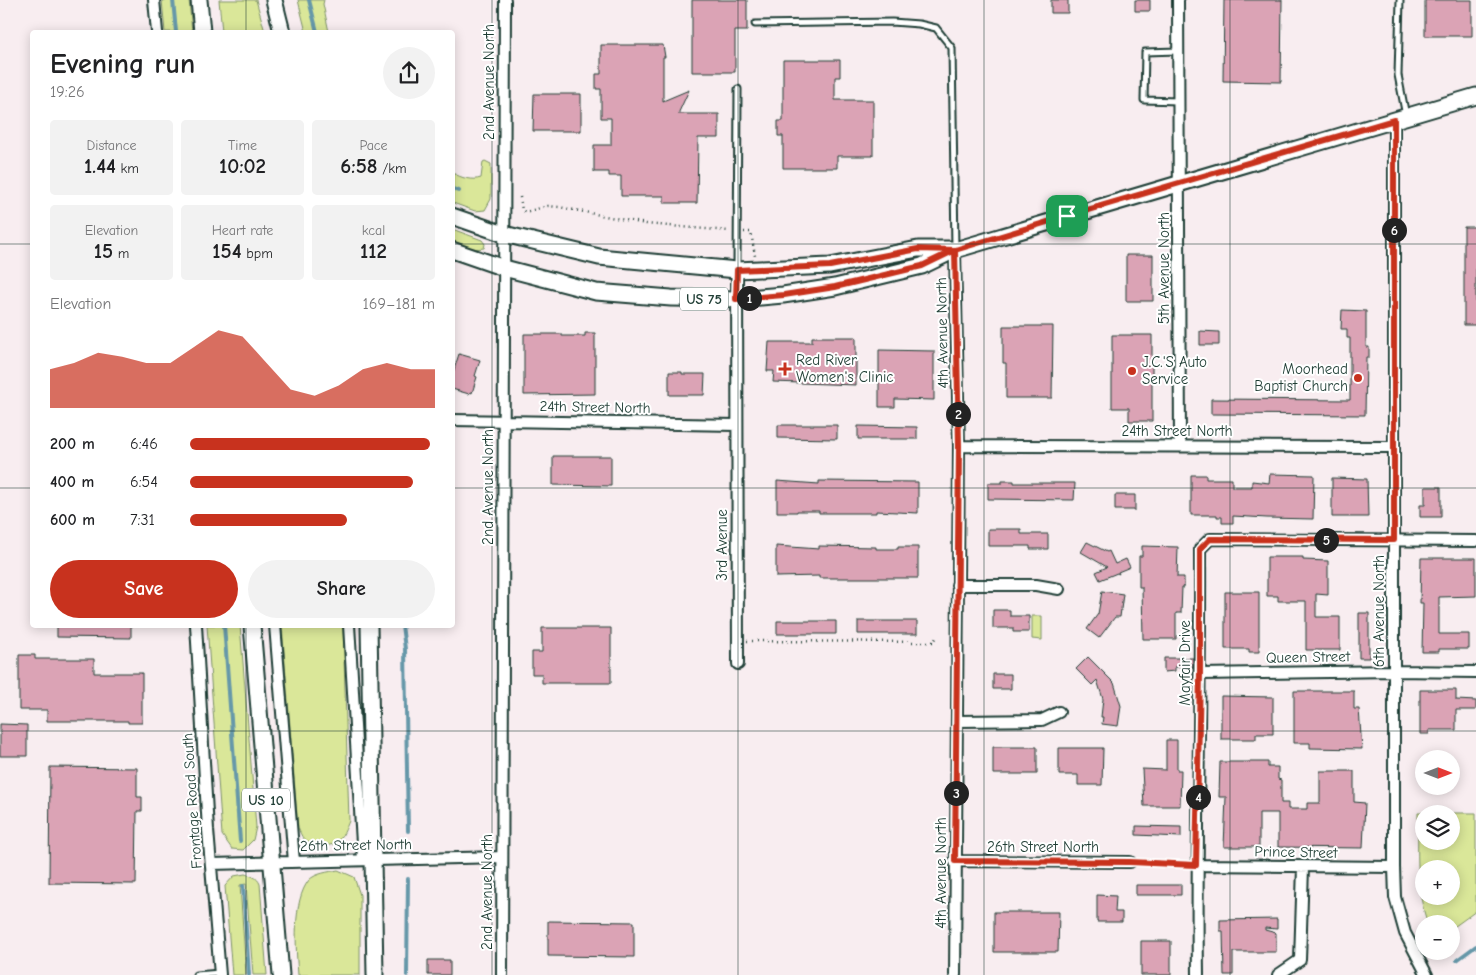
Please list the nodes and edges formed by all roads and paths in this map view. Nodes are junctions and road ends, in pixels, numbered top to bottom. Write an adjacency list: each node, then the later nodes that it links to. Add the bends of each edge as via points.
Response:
1 (154, 0): 8 (street)
2 (199, 0): 9 (main road)
3 (274, 0): 10 (main road)
4 (505, 0): 20 (street, 2nd Avenue North)
5 (1178, 0): 11 (street, 5th Avenue North)
6 (1400, 0): 15 (lane)
7 (756, 24): 21 (lane, 4th Avenue North, via 892,22 936,28 952,48)
8 (157, 30)
9 (202, 30)
10 (282, 30)
11 (1178, 51): 14 (street, 5th Avenue North); 14 (lane, via 1145,52 1144,100)
12 (738, 89): 19 (lane)
13 (1476, 96): 15 (main road, US 75)
14 (1178, 100): 16 (street, 5th Avenue North)
15 (1400, 118): 16 (main road, US 75); 32 (street, 6th Avenue North)
16 (1179, 183): 21 (main road, US 75); 31 (street, 5th Avenue North)
17 (520, 197): 19 (path, via 525,212 548,206 559,207 646,224)
18 (455, 217): 20 (main road, US 75)
19 (737, 232): 23 (path, via 752,232); 25 (lane)
20 (504, 234): 24 (street, 2nd Avenue North); 25 (main road, US 75, via 599,257)
21 (955, 250): 25 (main road, US 75, via 918,249 830,266); 26 (main road, US 75, via 922,266 835,287); 30 (street, 4th Avenue North)
22 (455, 251): 24 (main road, US 75)
23 (755, 251)
24 (504, 268): 26 (main road, US 75, via 596,292); 28 (street, 2nd Avenue North)
25 (737, 270): 26 (street, 3rd Avenue)
26 (736, 299): 29 (street, 3rd Avenue)
27 (455, 420): 28 (street, 24th Street North)
28 (504, 420): 29 (street, 24th Street North); 50 (street, 2nd Avenue North)
29 (736, 425): 43 (street, 3rd Avenue)
30 (959, 446): 31 (street, 24th Street North); 35 (street, 4th Avenue North)
31 (1180, 446): 32 (street, 24th Street North)
32 (1394, 447): 33 (street, 6th Avenue North)
33 (1394, 540): 34 (street, Mayfair Drive); 45 (street, 6th Avenue North); 47 (street, Mayfair Drive, via 1210,539 1200,549)
34 (1476, 541)
35 (957, 585): 36 (street, via 1036,585); 49 (street, 4th Avenue North)
36 (1059, 589)
37 (196, 628): 56 (street, Frontage Road South)
38 (252, 628): 53 (main road, US 10)
39 (275, 628): 54 (street)
40 (349, 628): 51 (street)
41 (369, 628): 51 (main road)
42 (937, 636): 43 (path, via 934,642)
43 (738, 640): 44 (street, 3rd Avenue)
44 (738, 664)
45 (1394, 671): 46 (street, Queen Street); 47 (street, Queen Street); 59 (street, 6th Avenue North)
46 (1476, 672)
47 (1200, 674): 57 (street, Mayfair Drive)
48 (1059, 712): 49 (street, via 1042,720)
49 (957, 721): 52 (street, 4th Avenue North)
50 (502, 857): 51 (street, 26th Street North); 64 (street, 2nd Avenue North)
51 (369, 860): 54 (street, 26th Street North); 63 (main road)
52 (955, 861): 55 (street, 26th Street North); 65 (street, 4th Avenue North)
53 (272, 862): 54 (street, 26th Street North); 56 (street, 26th Street North); 62 (main road, US 10)
54 (294, 862)
55 (1130, 862): 57 (path)
56 (211, 864): 60 (street, Frontage Road South)
57 (1196, 865): 58 (street, Prince Street); 66 (street, Mayfair Drive)
58 (1303, 867): 59 (street, Prince Street); 67 (street, via 1300,960)
59 (1394, 867): 68 (street, 6th Avenue North, via 1395,897 1405,933)
60 (220, 974): 61 (lane)
61 (196, 975)
62 (281, 975)
63 (375, 975)
64 (502, 975)
65 (955, 975)
66 (1198, 975)
67 (1278, 975)
68 (1427, 975)

